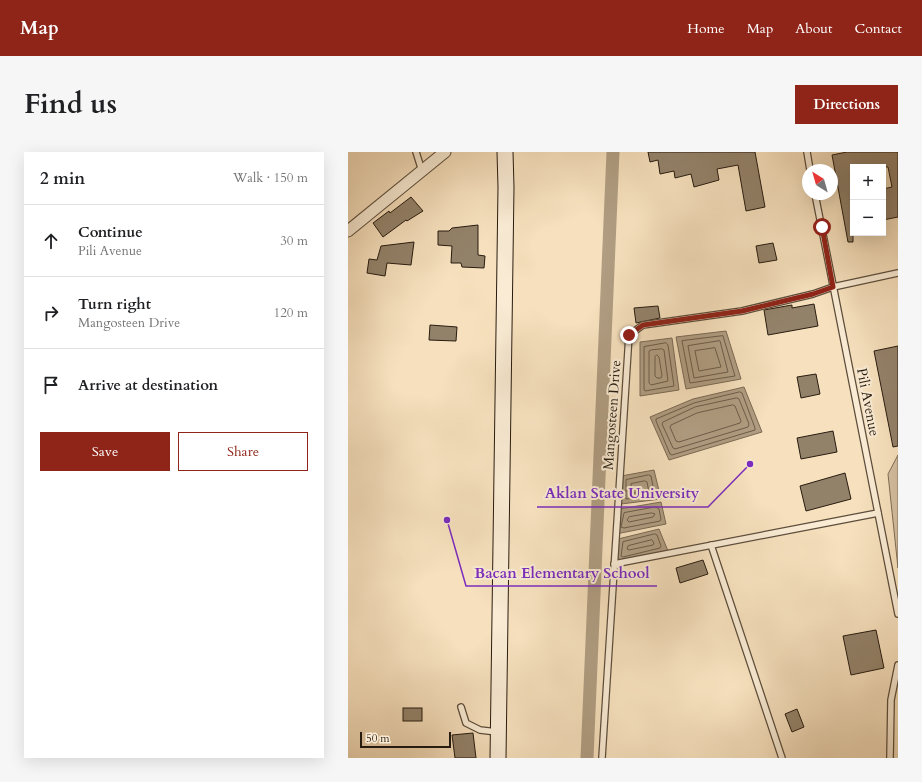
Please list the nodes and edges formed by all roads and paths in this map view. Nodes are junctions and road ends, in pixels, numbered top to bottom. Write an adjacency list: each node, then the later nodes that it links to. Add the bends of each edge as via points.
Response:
1 (416, 152): 6 (lane)
2 (445, 152): 6 (street)
3 (505, 152): 19 (main road)
4 (806, 152): 5 (lane)
5 (809, 164)
6 (423, 171): 8 (street)
7 (816, 200): 10 (lane, Pili Avenue)
8 (348, 231)
9 (898, 273): 10 (lane)
10 (833, 287): 11 (lane, Pili Avenue); 13 (lane, Mangosteen Drive, via 742,311 643,325 629,335)
11 (878, 513): 12 (lane); 14 (lane, Pili Avenue)
12 (711, 545): 13 (lane); 22 (lane)
13 (614, 564): 21 (lane)
14 (898, 614)
15 (898, 665): 17 (lane)
16 (898, 693): 17 (lane)
17 (891, 700): 23 (lane)
18 (461, 707): 19 (lane, via 466,723 480,730)
19 (498, 732): 20 (main road)
20 (498, 758)
21 (602, 758)
22 (782, 758)
23 (890, 758)

